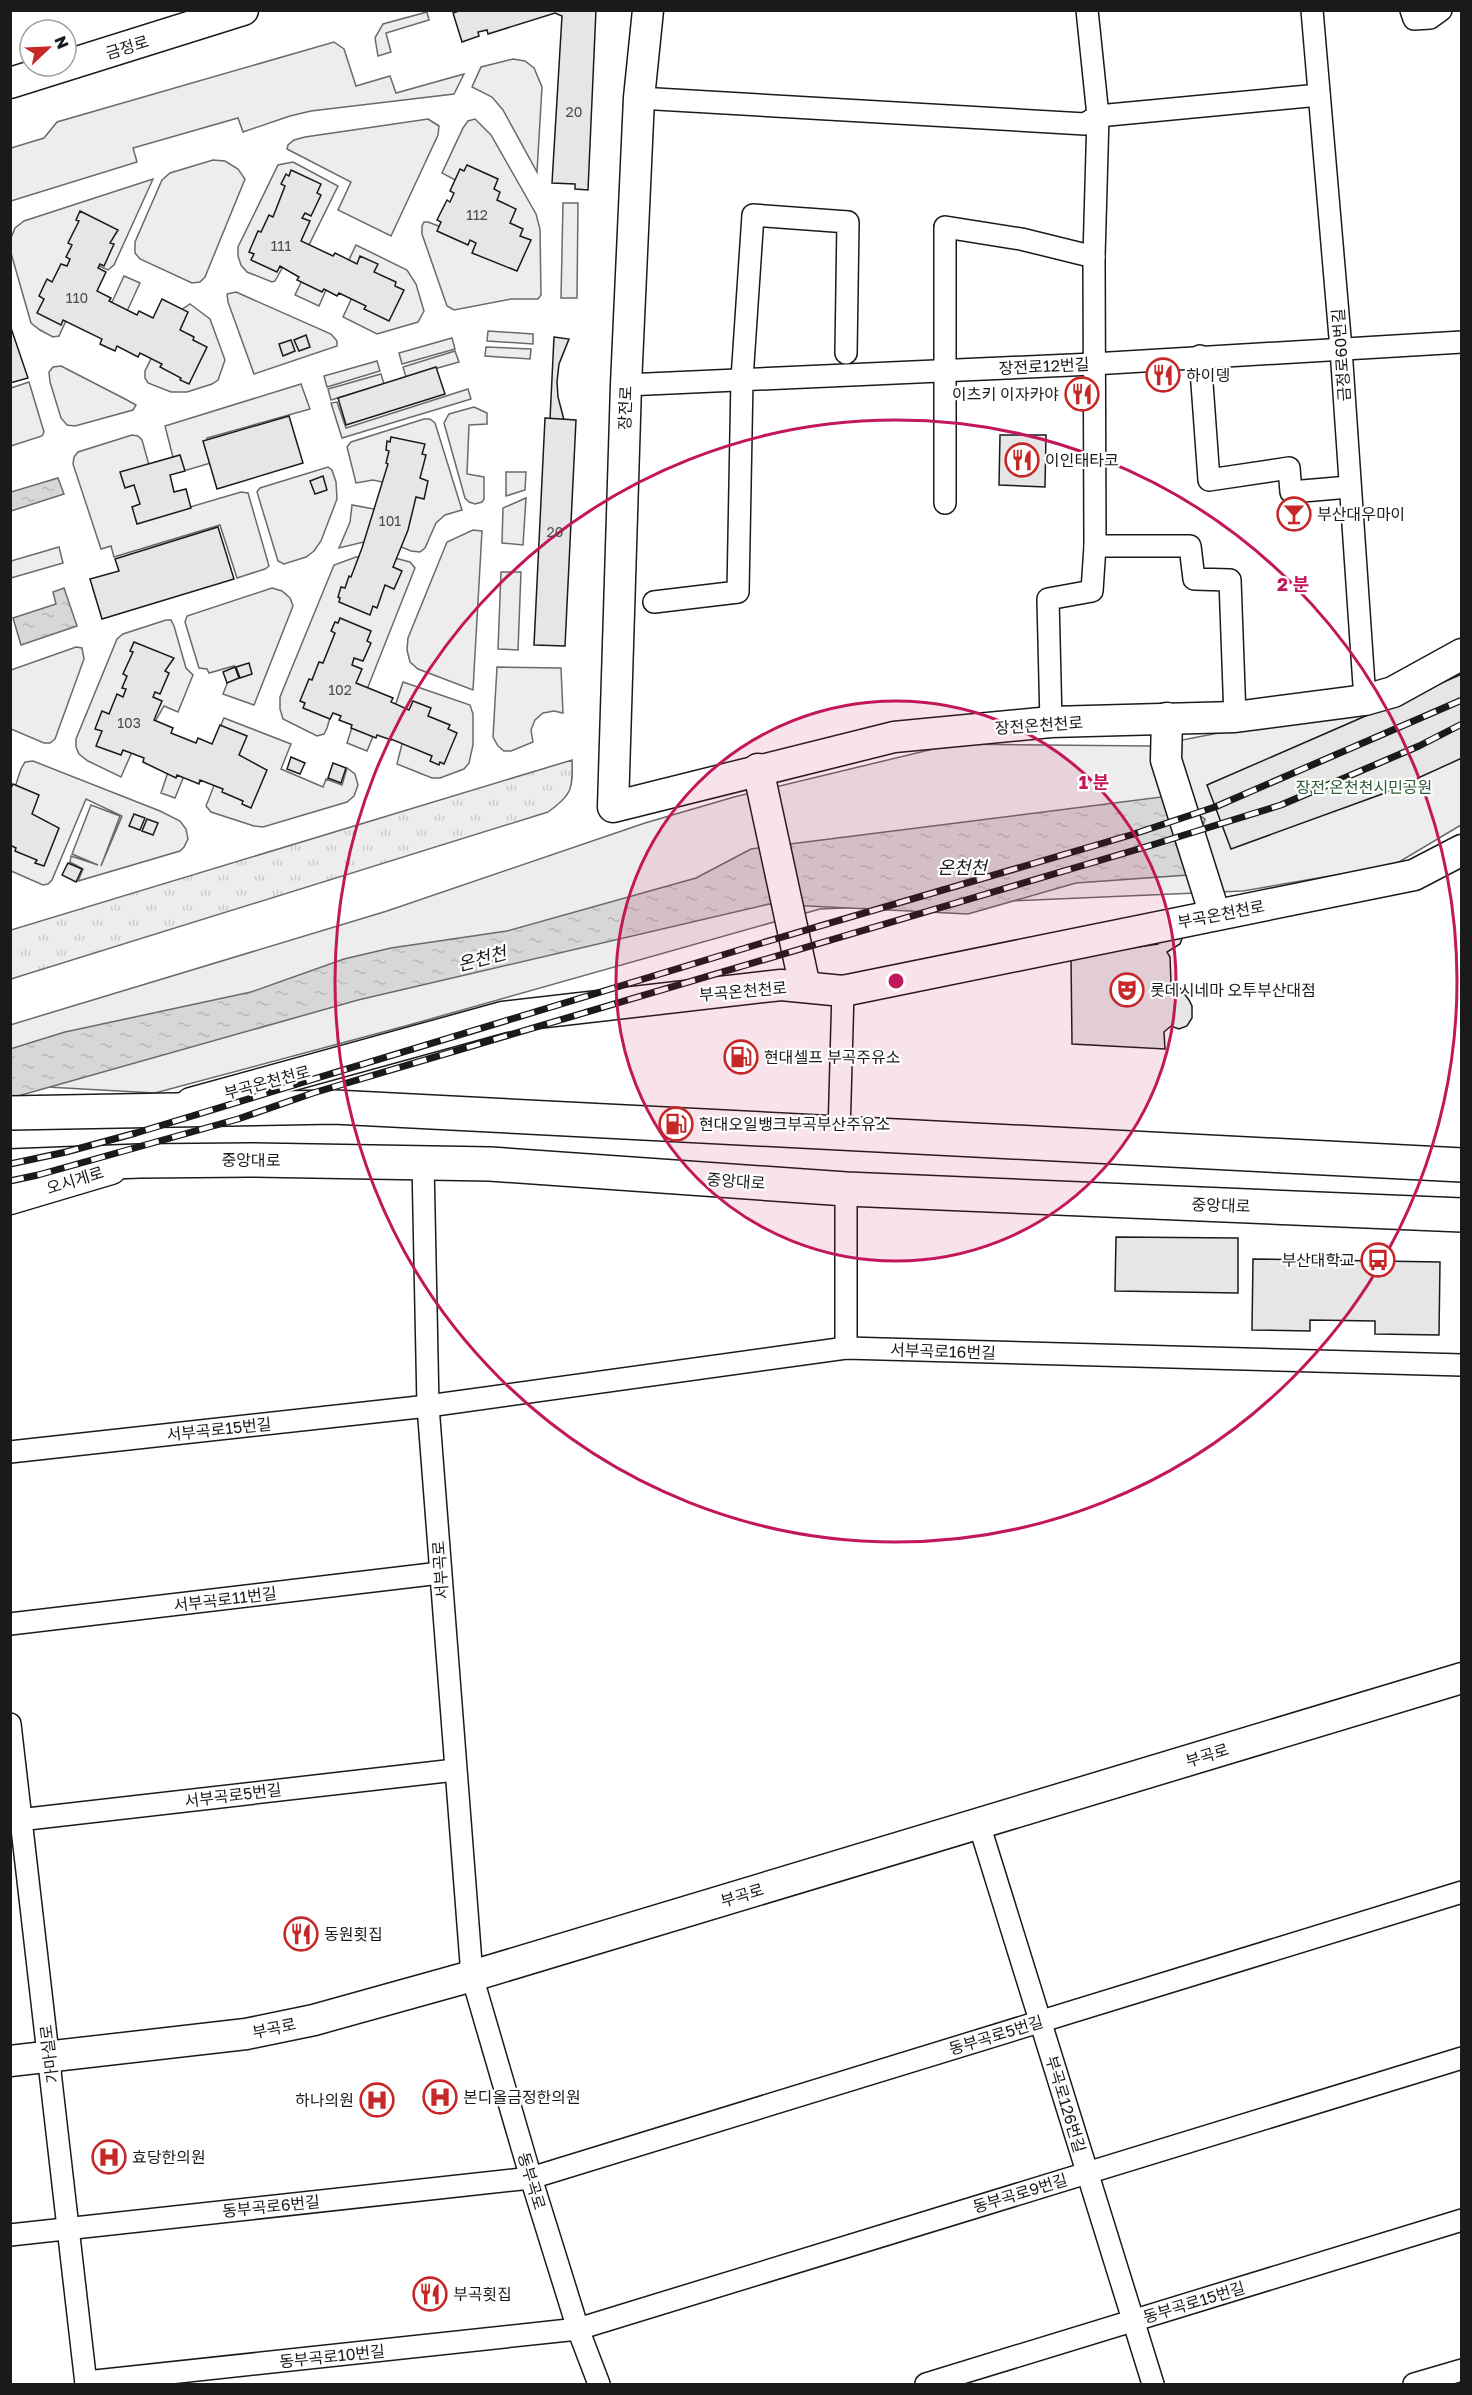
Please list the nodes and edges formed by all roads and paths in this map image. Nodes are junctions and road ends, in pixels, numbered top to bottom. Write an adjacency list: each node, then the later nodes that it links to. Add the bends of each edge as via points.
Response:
1 (243, 10): 7 (main road, 금정로)
2 (648, 10): 9 (main road, 장전로)
3 (1087, 10): 10 (street)
4 (1312, 10): 8 (street, 금정로60번길)
5 (1411, 10): 6 (street, via 1414,19 1430,18)
6 (1441, 10)
7 (10, 84)
8 (1319, 95): 10 (street); 13 (street, 금정로60번길)
9 (639, 98): 10 (street, via 1085,124); 19 (main road, 장전로)
10 (1098, 116): 11 (street)
11 (1094, 257): 16 (street); 17 (street, via 1021,239 945,227)
12 (1461, 342): 13 (street, 장전로12번길)
13 (1341, 349): 15 (street, 장전로12번길); 20 (street, 금정로60번길)
14 (846, 352): 18 (street, via 848,222 753,215)
15 (1200, 356): 16 (street, 장전로12번길); 20 (street, via 1209,480 1289,468 1291,492)
16 (1093, 364): 17 (street, 장전로12번길); 22 (street)
17 (944, 370): 18 (street, 장전로12번길); 21 (street)
18 (742, 380): 19 (street, 장전로12번길); 23 (street, via 738,592)
19 (626, 385): 30 (main road, 장전로)
20 (1349, 487): 25 (street, 금정로60번길)
21 (945, 503)
22 (1095, 546): 26 (street, via 1190,546 1194,579 1230,580); 28 (street, via 1092,591 1048,599)
23 (654, 602)
24 (1461, 654): 25 (main road, 장전온천천로, via 1393,692)
25 (1365, 700): 26 (main road, 장전온천천로)
26 (1235, 717): 27 (main road, 장전온천천로)
27 (1167, 718): 28 (main road, 장전온천천로); 32 (main road, via 1166,760)
28 (1051, 722): 29 (main road, 장전온천천로, via 894,737)
29 (761, 782): 30 (main road, 장전온천천로); 33 (main road)
30 (613, 807)
31 (1461, 850): 32 (main road, 부곡온천천로, via 1414,875)
32 (1212, 906): 34 (main road, 부곡온천천로)
33 (803, 979): 34 (main road, 부곡온천천로); 35 (main road, 부곡온천천로, via 781,985 503,1017)
34 (843, 991): 37 (street)
35 (165, 1110): 36 (main road); 37 (main road, via 334,1107)
36 (10, 1113)
37 (839, 1134): 40 (main road)
38 (139, 1161): 39 (main road, 중앙대로); 41 (main road, 중앙대로); 43 (main road, 오시게로)
39 (423, 1162): 42 (main road, 중앙대로); 47 (street, 서부곡로)
40 (1461, 1165)
41 (10, 1166)
42 (846, 1189): 44 (main road, 중앙대로); 45 (street)
43 (10, 1199)
44 (1461, 1215)
45 (846, 1348): 46 (street, 서부곡로16번길); 47 (street, 서부곡로16번길)
46 (1461, 1365)
47 (428, 1406): 48 (street, 서부곡로15번길); 49 (street, 서부곡로)
48 (10, 1452)
49 (440, 1573): 50 (street, 서부곡로11번길); 53 (street, 서부곡로)
50 (10, 1624)
51 (1461, 1678): 55 (main road, 부곡로)
52 (10, 1724): 54 (street, 가마실로)
53 (455, 1770): 54 (street, 서부곡로5번길); 57 (street, 서부곡로)
54 (16, 1820): 59 (street, 가마실로)
55 (979, 1824): 57 (main road, 부곡로); 58 (street, 부곡로126번길)
56 (1461, 1892): 58 (street, 동부곡로5번길)
57 (472, 1976): 59 (main road, 부곡로, via 314,2020 246,2034); 63 (street, 동부곡로)
58 (1040, 2022): 62 (street, 부곡로126번길); 63 (street, 동부곡로5번길)
59 (50, 2056): 61 (main road, 부곡로); 65 (street, 가마실로)
60 (1461, 2058): 62 (street, 동부곡로9번길)
61 (10, 2061)
62 (1087, 2173): 67 (street, 부곡로126번길); 68 (street, 동부곡로9번길)
63 (531, 2178): 65 (street, 동부곡로6번길); 68 (street, 동부곡로)
64 (1461, 2220): 67 (street, 동부곡로15번길)
65 (69, 2229): 66 (street, 동부곡로6번길); 70 (street, 가마실로)
66 (10, 2235)
67 (1133, 2321): 72 (street, 동부곡로15번길); 73 (street, 부곡로126번길)
68 (578, 2329): 70 (street, 동부곡로10번길); 71 (street, 동부곡로)
69 (1461, 2370): 74 (street)
70 (86, 2383)
71 (599, 2385)
72 (926, 2385)
73 (1153, 2385)
74 (1414, 2385)

